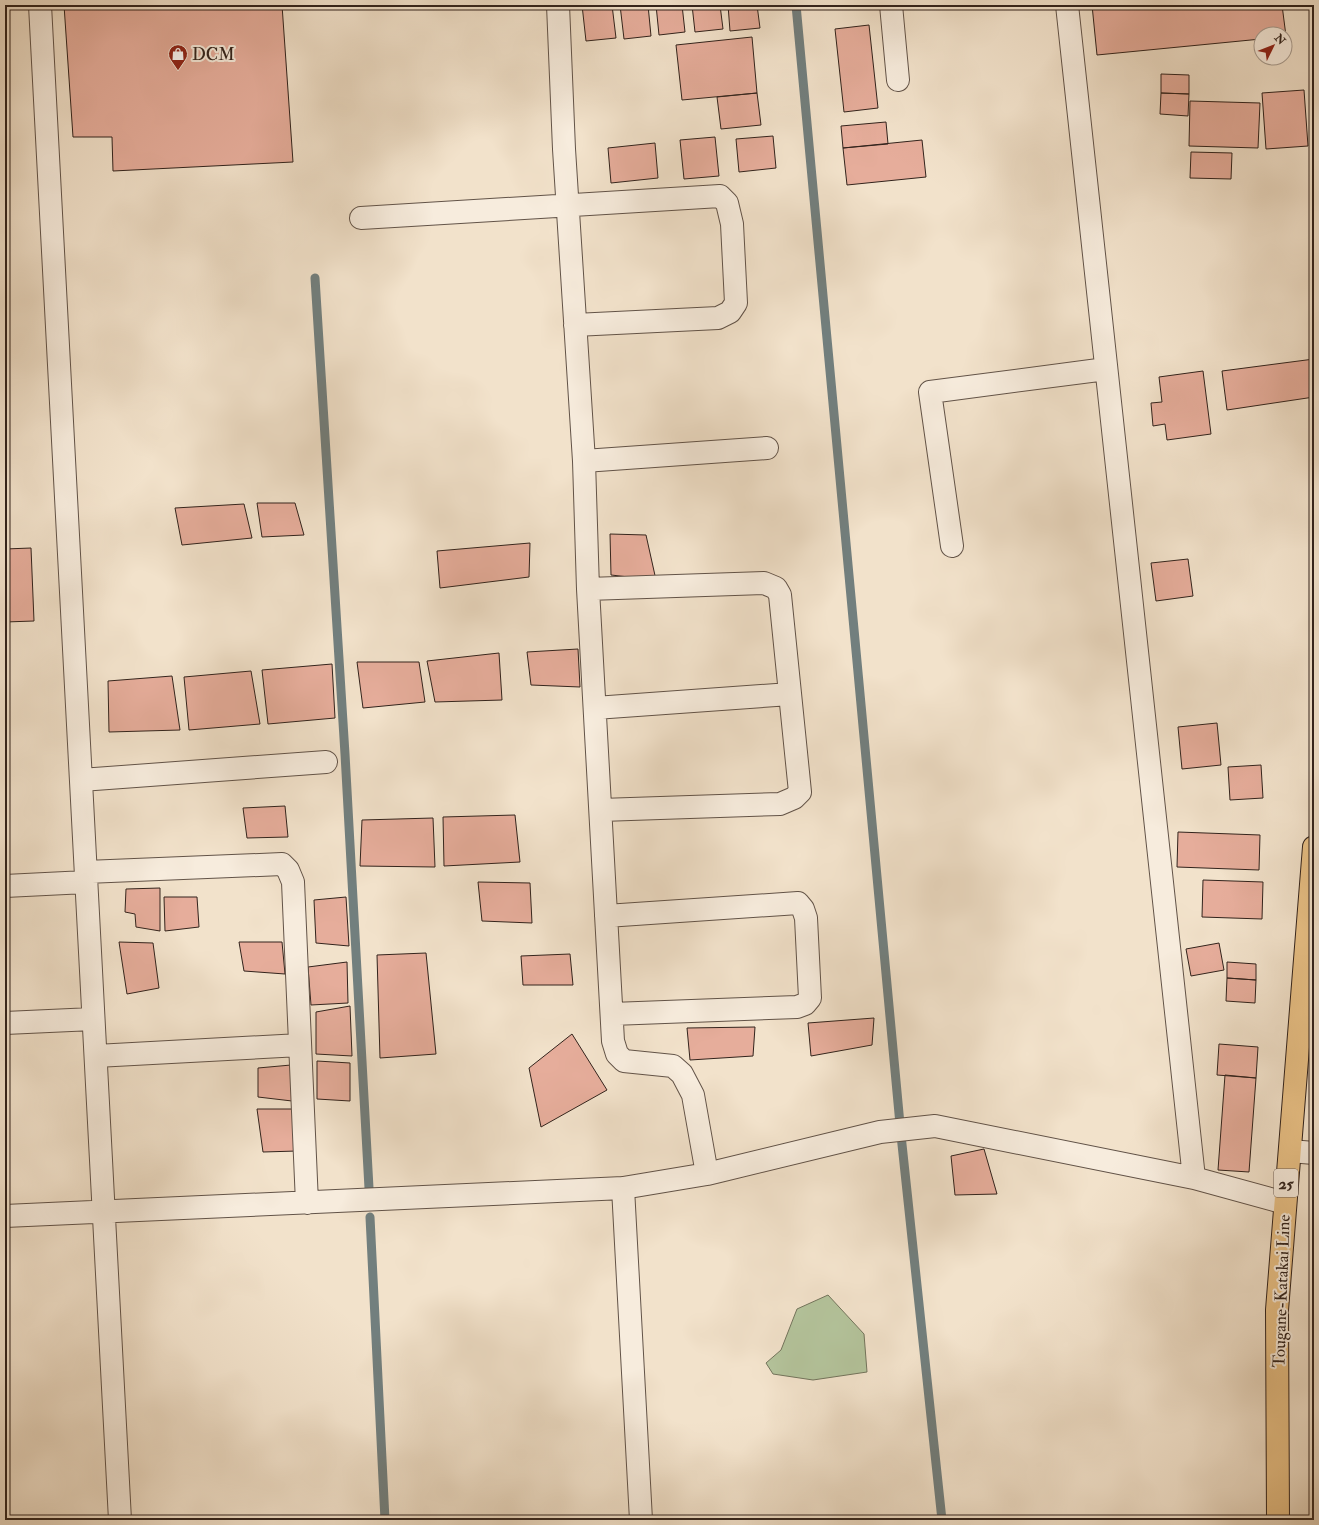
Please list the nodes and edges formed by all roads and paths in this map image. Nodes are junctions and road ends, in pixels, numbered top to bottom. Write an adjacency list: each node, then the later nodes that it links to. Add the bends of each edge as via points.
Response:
1 (40, 5): 17 (street)
2 (558, 5): 6 (street)
3 (891, 5): 5 (street)
4 (1066, 5): 9 (street)
5 (898, 80)
6 (567, 205): 7 (street); 8 (street); 8 (street, via 720,196 727,203 732,232 736,303 730,312 718,318)
7 (361, 218)
8 (575, 325): 11 (street)
9 (1106, 369): 12 (street, via 930,392); 31 (street)
10 (768, 448): 11 (street)
11 (584, 461): 13 (street)
12 (952, 546)
13 (588, 589): 14 (street, via 764,583 776,588 780,595); 15 (street)
14 (790, 694): 15 (street); 18 (street, via 800,792 794,798 780,804)
15 (595, 708): 18 (street)
16 (326, 762): 17 (street)
17 (81, 780): 20 (street)
18 (601, 810): 22 (street)
19 (1314, 847): 28 (main road, Tougane-Katakai Line / 25)
20 (86, 877): 21 (street); 24 (street); 26 (street, via 282,864 293,882)
21 (5, 886)
22 (606, 916): 23 (street); 23 (street, via 798,903 806,918 810,998 805,1004 797,1007)
23 (612, 1014): 30 (street, via 613,1041 617,1054 624,1061 673,1066 682,1074 693,1095)
24 (93, 1019): 25 (street); 27 (street)
25 (5, 1022)
26 (300, 1045): 27 (street); 33 (street)
27 (96, 1056): 35 (street)
28 (1290, 1151): 29 (street); 34 (main road, Tougane-Katakai Line / 25)
29 (1314, 1153)
30 (707, 1174): 31 (street, via 887,1131 934,1126); 32 (street)
31 (1194, 1178): 34 (street)
32 (623, 1188): 33 (street); 38 (street)
33 (307, 1203): 35 (street)
34 (1284, 1203): 39 (main road, Tougane-Katakai Line / 25, via 1277,1310)
35 (103, 1212): 36 (street); 37 (street)
36 (5, 1216)
37 (120, 1520)
38 (641, 1520)
39 (1278, 1520)

